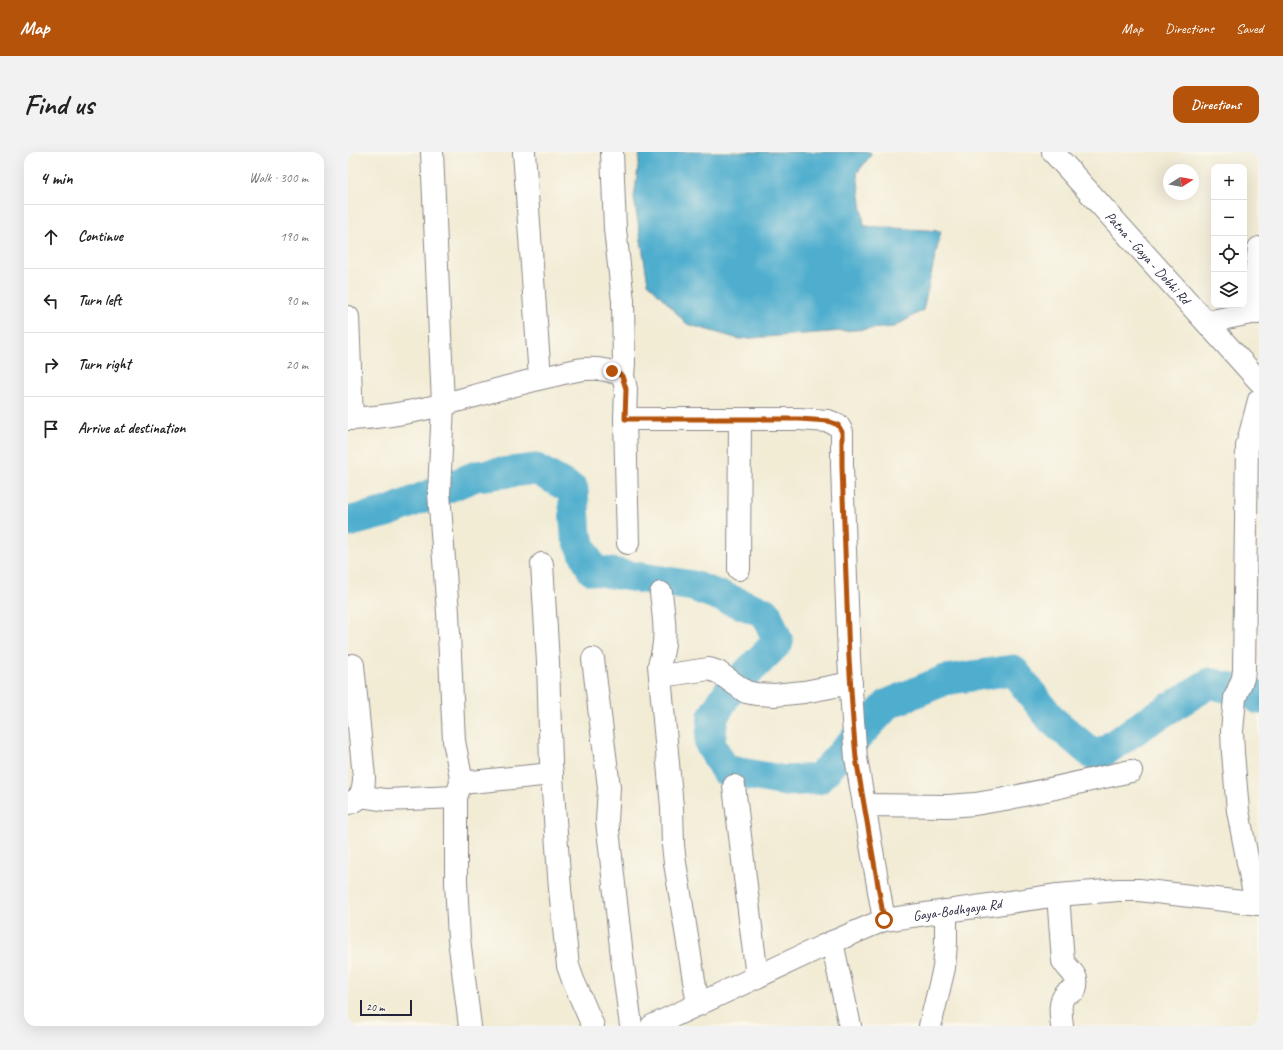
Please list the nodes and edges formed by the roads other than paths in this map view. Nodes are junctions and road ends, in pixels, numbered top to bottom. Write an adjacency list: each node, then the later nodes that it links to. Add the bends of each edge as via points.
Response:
1 (432, 152): 13 (street)
2 (524, 152): 10 (street)
3 (612, 152): 9 (street, via 623,301)
4 (1053, 152): 8 (street, Patna - Gaya - Dobhi Rd)
5 (1259, 248): 6 (street)
6 (1255, 313): 8 (street)
7 (348, 317): 14 (street)
8 (1207, 322): 11 (street, Patna - Gaya - Dobhi Rd)
9 (622, 376): 10 (street, via 612,371 583,369); 15 (street, via 626,389)
10 (540, 378): 13 (street)
11 (1259, 381)
12 (1259, 400): 32 (street, via 1247,446 1244,670 1232,731 1235,790 1241,832)
13 (443, 404): 14 (street, via 378,417); 28 (street, via 440,493 454,741 460,772)
14 (350, 419)
15 (625, 419): 16 (street); 17 (street)
16 (740, 419): 19 (street); 24 (street, via 828,421 838,425 842,432 842,488)
17 (628, 543)
18 (542, 564): 26 (street)
19 (739, 569)
20 (661, 593): 23 (street, via 665,636 659,665)
21 (593, 658): 40 (street, via 609,787 606,821)
22 (354, 665): 29 (street, via 364,776 364,789)
23 (660, 676): 24 (street, via 709,669 756,694 787,695); 37 (street, via 672,807 672,845)
24 (851, 683): 30 (street, via 856,758)
25 (1131, 771): 30 (street, via 975,804)
26 (552, 774): 28 (street); 39 (street, via 568,966)
27 (734, 786): 36 (street)
28 (458, 790): 29 (street, via 386,800); 38 (street, via 458,918)
29 (354, 800)
30 (864, 805): 34 (street)
31 (1058, 895): 32 (street, Gaya-Bodhgaya Rd, via 1140,890); 33 (street, Gaya-Bodhgaya Rd); 44 (street, via 1063,961 1076,976 1077,983 1075,990 1065,994 1060,1007)
32 (1257, 904)
33 (946, 911): 34 (street, Gaya-Bodhgaya Rd); 43 (street, via 944,968)
34 (884, 920): 35 (street, Gaya-Bodhgaya Rd)
35 (832, 942): 36 (street, Gaya-Bodhgaya Rd); 42 (street)
36 (757, 977): 37 (street, Gaya-Bodhgaya Rd)
37 (698, 1005): 41 (street, Gaya-Bodhgaya Rd)
38 (470, 1026)
39 (593, 1026)
40 (632, 1026)
41 (652, 1026)
42 (850, 1026)
43 (930, 1026)
44 (1062, 1026)

